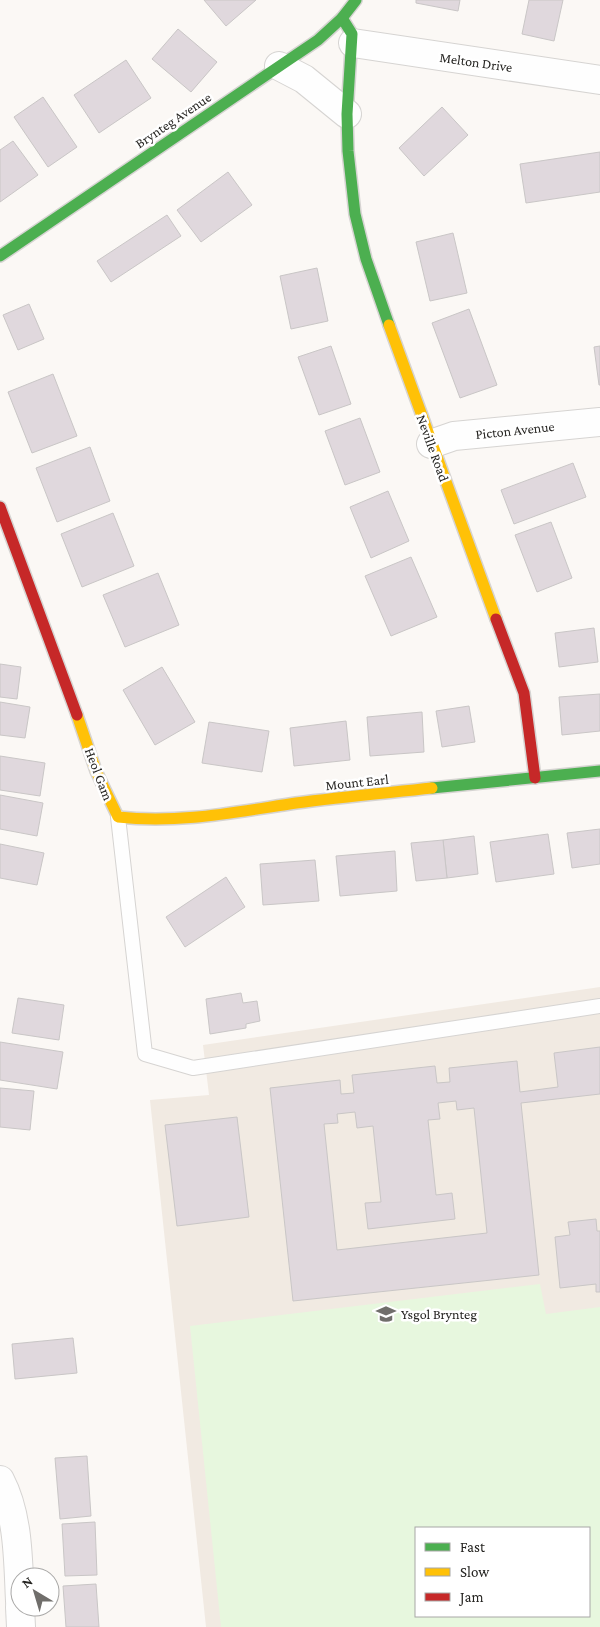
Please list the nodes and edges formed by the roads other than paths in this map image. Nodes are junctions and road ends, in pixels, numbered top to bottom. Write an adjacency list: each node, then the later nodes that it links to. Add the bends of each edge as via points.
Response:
1 (356, 0): 2 (street, Brynteg Avenue)
2 (342, 18): 3 (street, Neville Road, via 352,34); 4 (street, Brynteg Avenue, via 318,40)
3 (352, 43): 5 (street, Melton Drive); 6 (street, Neville Road)
4 (279, 66): 6 (street, via 304,79); 7 (street, Brynteg Avenue)
5 (600, 80)
6 (347, 114): 9 (street, Neville Road, via 355,214 366,259)
7 (0, 256)
8 (600, 422): 9 (street, Picton Avenue, via 454,436)
9 (431, 444): 12 (street, Neville Road, via 524,693)
10 (0, 507): 13 (street, Heol Gam, via 108,802)
11 (600, 771): 12 (street, Mount Earl)
12 (535, 778): 13 (street, Mount Earl, via 168,820 139,821)
13 (118, 817): 14 (lane, Heol Gam, via 145,1054 193,1068)
14 (600, 1006)
15 (0, 1480): 16 (street, via 11,1506)
16 (17, 1567)

